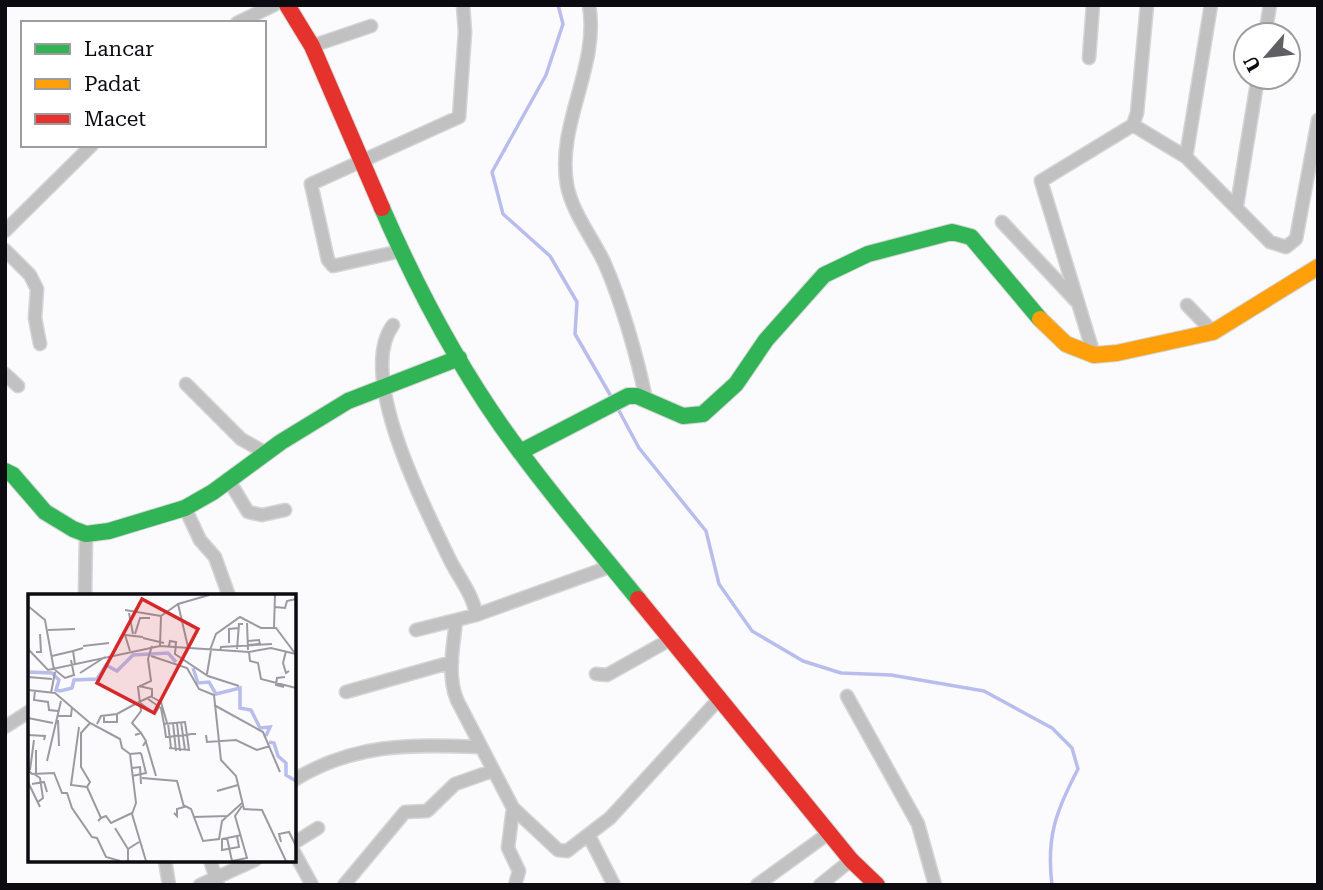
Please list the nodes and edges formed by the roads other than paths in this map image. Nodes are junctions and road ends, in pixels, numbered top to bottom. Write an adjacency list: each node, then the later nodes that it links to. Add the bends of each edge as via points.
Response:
1 (274, 5): 8 (street)
2 (286, 5): 10 (street)
3 (463, 5): 17 (street, via 460,117)
4 (589, 5): 35 (street, via 587,56 565,156 567,186 605,264)
5 (1093, 5): 11 (street)
6 (1147, 5): 14 (street)
7 (1211, 5): 16 (street)
8 (241, 21)
9 (371, 26): 10 (street)
10 (321, 43): 17 (street)
11 (1089, 58)
12 (1256, 91): 18 (street)
13 (1318, 120): 18 (street, via 1293,244 1286,247 1270,242)
14 (1133, 125): 16 (street); 24 (street, via 1041,181)
15 (90, 147): 20 (street)
16 (1186, 157): 18 (street)
17 (363, 159): 22 (street); 22 (street, via 311,184 328,260 333,266)
18 (1237, 205)
19 (1002, 222): 24 (street)
20 (5, 232)
21 (5, 250): 28 (street, via 37,289 35,318)
22 (401, 251): 30 (street)
23 (1317, 266): 27 (street)
24 (1078, 304): 29 (street)
25 (1187, 305): 27 (street)
26 (393, 325): 34 (street, via 384,341)
27 (1213, 332): 29 (street)
28 (40, 344)
29 (1094, 355): 35 (street, via 1066,344 1049,330 971,237 952,232 868,254 824,275 766,340 736,384 703,414 683,416)
30 (459, 358): 34 (street); 37 (street)
31 (5, 374): 33 (street)
32 (186, 384): 36 (street, via 241,439)
33 (18, 386)
34 (383, 389): 36 (street, via 348,401); 46 (street, via 410,476)
35 (646, 400): 37 (street, via 633,395 614,402)
36 (266, 453): 39 (street)
37 (520, 453): 43 (street)
38 (5, 471): 42 (street, via 45,512)
39 (228, 479): 40 (street); 41 (street, via 248,512 262,515)
40 (185, 508): 42 (street); 45 (street, via 200,540 215,557)
41 (285, 510)
42 (86, 534): 44 (street)
43 (612, 566): 46 (street); 49 (street)
44 (85, 594)
45 (228, 594)
46 (477, 615): 47 (street)
47 (456, 621): 48 (street); 50 (street)
48 (416, 630)
49 (671, 639): 51 (street, via 611,673); 54 (street)
50 (452, 663): 52 (street); 57 (street, via 454,693)
51 (596, 674)
52 (346, 692)
53 (847, 696): 80 (street, via 918,824)
54 (718, 700): 62 (street); 63 (street)
55 (28, 712): 56 (street)
56 (5, 727)
57 (479, 747): 58 (street); 59 (street, via 374,747)
58 (492, 771): 60 (street); 74 (street, via 455,784 427,811 406,811)
59 (296, 778)
60 (513, 808): 63 (street, via 554,849 567,851); 75 (street, via 508,848 519,872)
61 (318, 828): 64 (street)
62 (829, 833): 66 (street); 77 (street)
63 (589, 836): 76 (street)
64 (296, 842)
65 (296, 856): 73 (street)
66 (851, 860): 78 (street); 79 (street)
67 (165, 862): 71 (street)
68 (211, 862): 70 (street)
69 (252, 862): 70 (street)
70 (216, 881): 72 (street)
71 (169, 885)
72 (200, 885)
73 (312, 885)
74 (344, 885)
75 (515, 885)
76 (614, 885)
77 (757, 885)
78 (820, 885)
79 (877, 885)
80 (935, 885)

